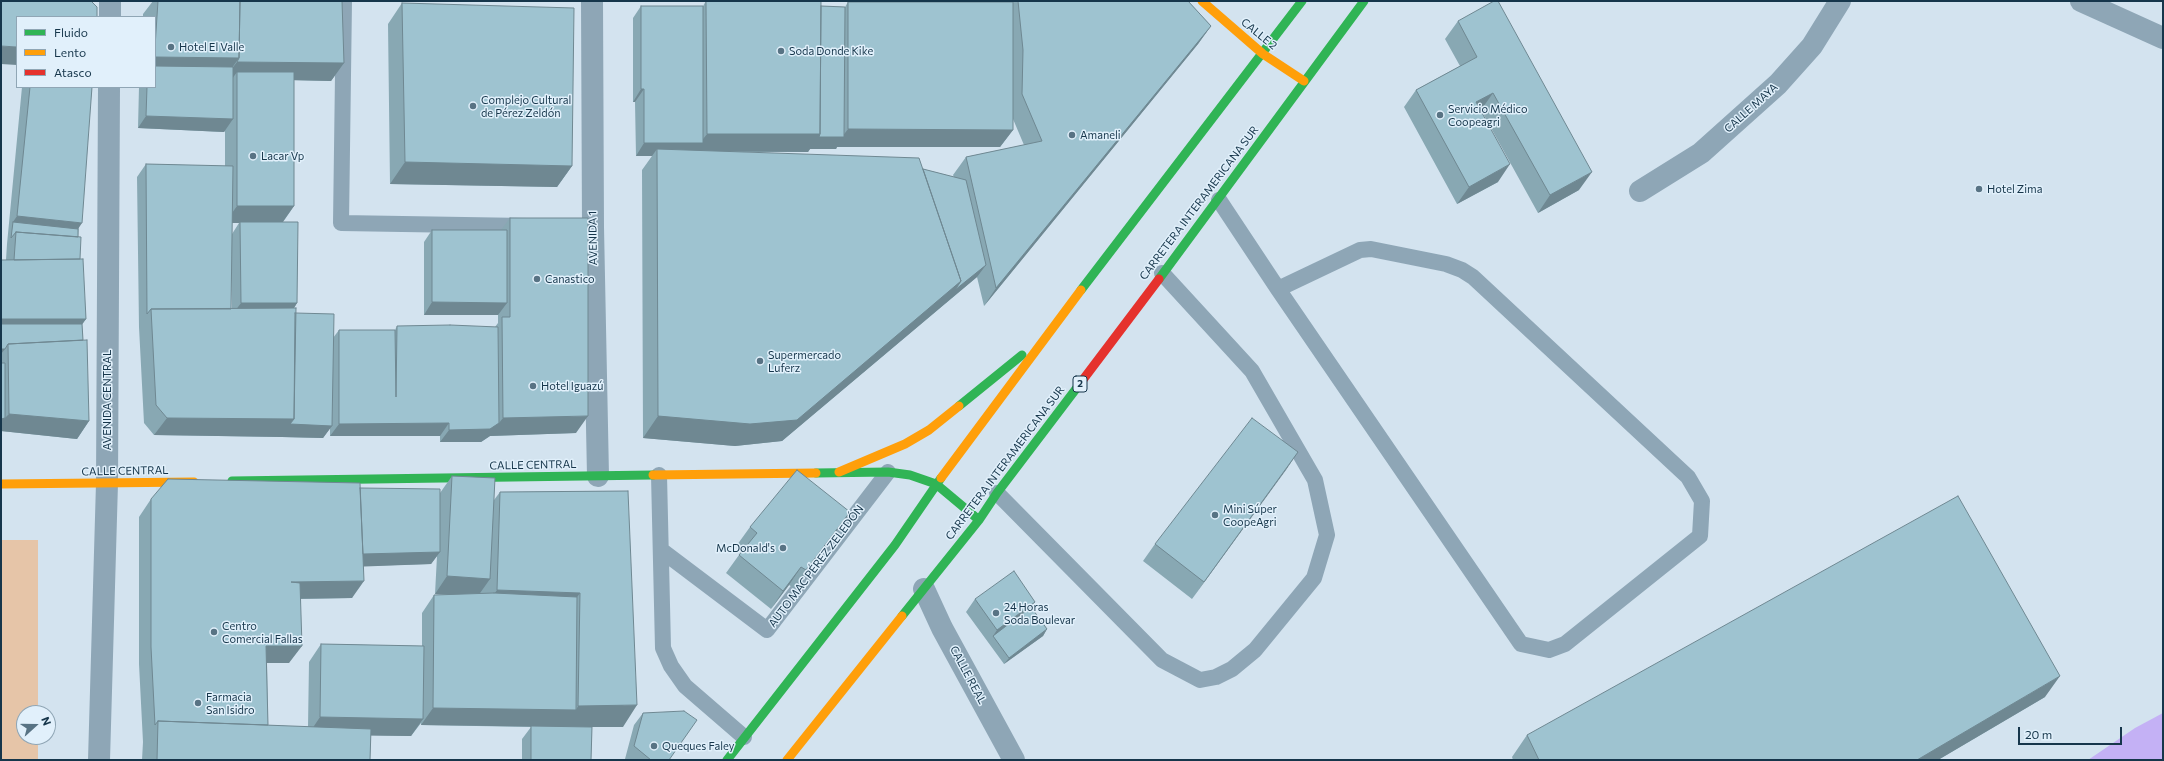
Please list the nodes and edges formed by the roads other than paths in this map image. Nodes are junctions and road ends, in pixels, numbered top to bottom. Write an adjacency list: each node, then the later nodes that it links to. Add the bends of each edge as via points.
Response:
1 (110, 1): 9 (street)
2 (344, 1): 16 (lane, via 341,222)
3 (592, 1): 23 (street, AVENIDA 1, via 585,227)
4 (1202, 1): 11 (main road, CALLE 2)
5 (1302, 1): 11 (main road)
6 (1364, 1): 12 (main road, CARRETERA INTERAMERICANA SUR / 2)
7 (1840, 1): 14 (street, CALLE MAYA, via 1812,46 1778,84 1701,153)
8 (2081, 1): 10 (street)
9 (110, 16)
10 (2163, 38)
11 (1263, 54): 12 (main road, CALLE 2); 19 (main road)
12 (1304, 81): 15 (main road, CARRETERA INTERAMERICANA SUR / 2)
13 (109, 88): 26 (street, AVENIDA CENTRAL)
14 (1640, 191)
15 (1219, 200): 17 (main road, CARRETERA INTERAMERICANA SUR / 2); 18 (lane)
16 (538, 226)
17 (1162, 274): 29 (main road, CARRETERA INTERAMERICANA SUR / 2); 29 (lane, via 1252,370 1315,480 1327,535 1314,578 1255,650 1232,669 1216,677 1200,680 1162,660)
18 (1278, 289): 18 (lane, via 1521,644 1549,650 1565,644 1700,536 1702,500 1688,476 1473,277 1462,270 1438,262 1371,249 1360,250)
19 (1042, 340): 20 (main road, via 929,430 905,444); 28 (main road)
20 (839, 472): 21 (main road, CALLE CENTRAL); 22 (main road, CALLE CENTRAL)
21 (888, 472): 28 (main road, CALLE CENTRAL, via 910,475); 31 (lane, AUTO MAC PÉREZ ZELEDÓN, via 767,630)
22 (659, 475): 23 (main road, CALLE CENTRAL); 31 (lane)
23 (598, 476): 24 (main road, CALLE CENTRAL)
24 (226, 481)
25 (202, 482): 26 (main road, CALLE CENTRAL)
26 (107, 483): 27 (main road, CALLE CENTRAL); 34 (street, AVENIDA CENTRAL)
27 (1, 484)
28 (936, 484): 30 (main road, CALLE CENTRAL); 33 (main road, via 895,545)
29 (997, 494): 30 (main road, CARRETERA INTERAMERICANA SUR / 2)
30 (979, 520): 32 (main road, CARRETERA INTERAMERICANA SUR / 2)
31 (661, 550): 33 (lane, via 663,648 671,666 685,686)
32 (924, 589): 36 (main road, CARRETERA INTERAMERICANA SUR / 2); 37 (street, CALLE REAL, via 942,628)
33 (744, 737): 35 (main road)
34 (99, 760)
35 (727, 760)
36 (788, 760)
37 (1014, 760)

